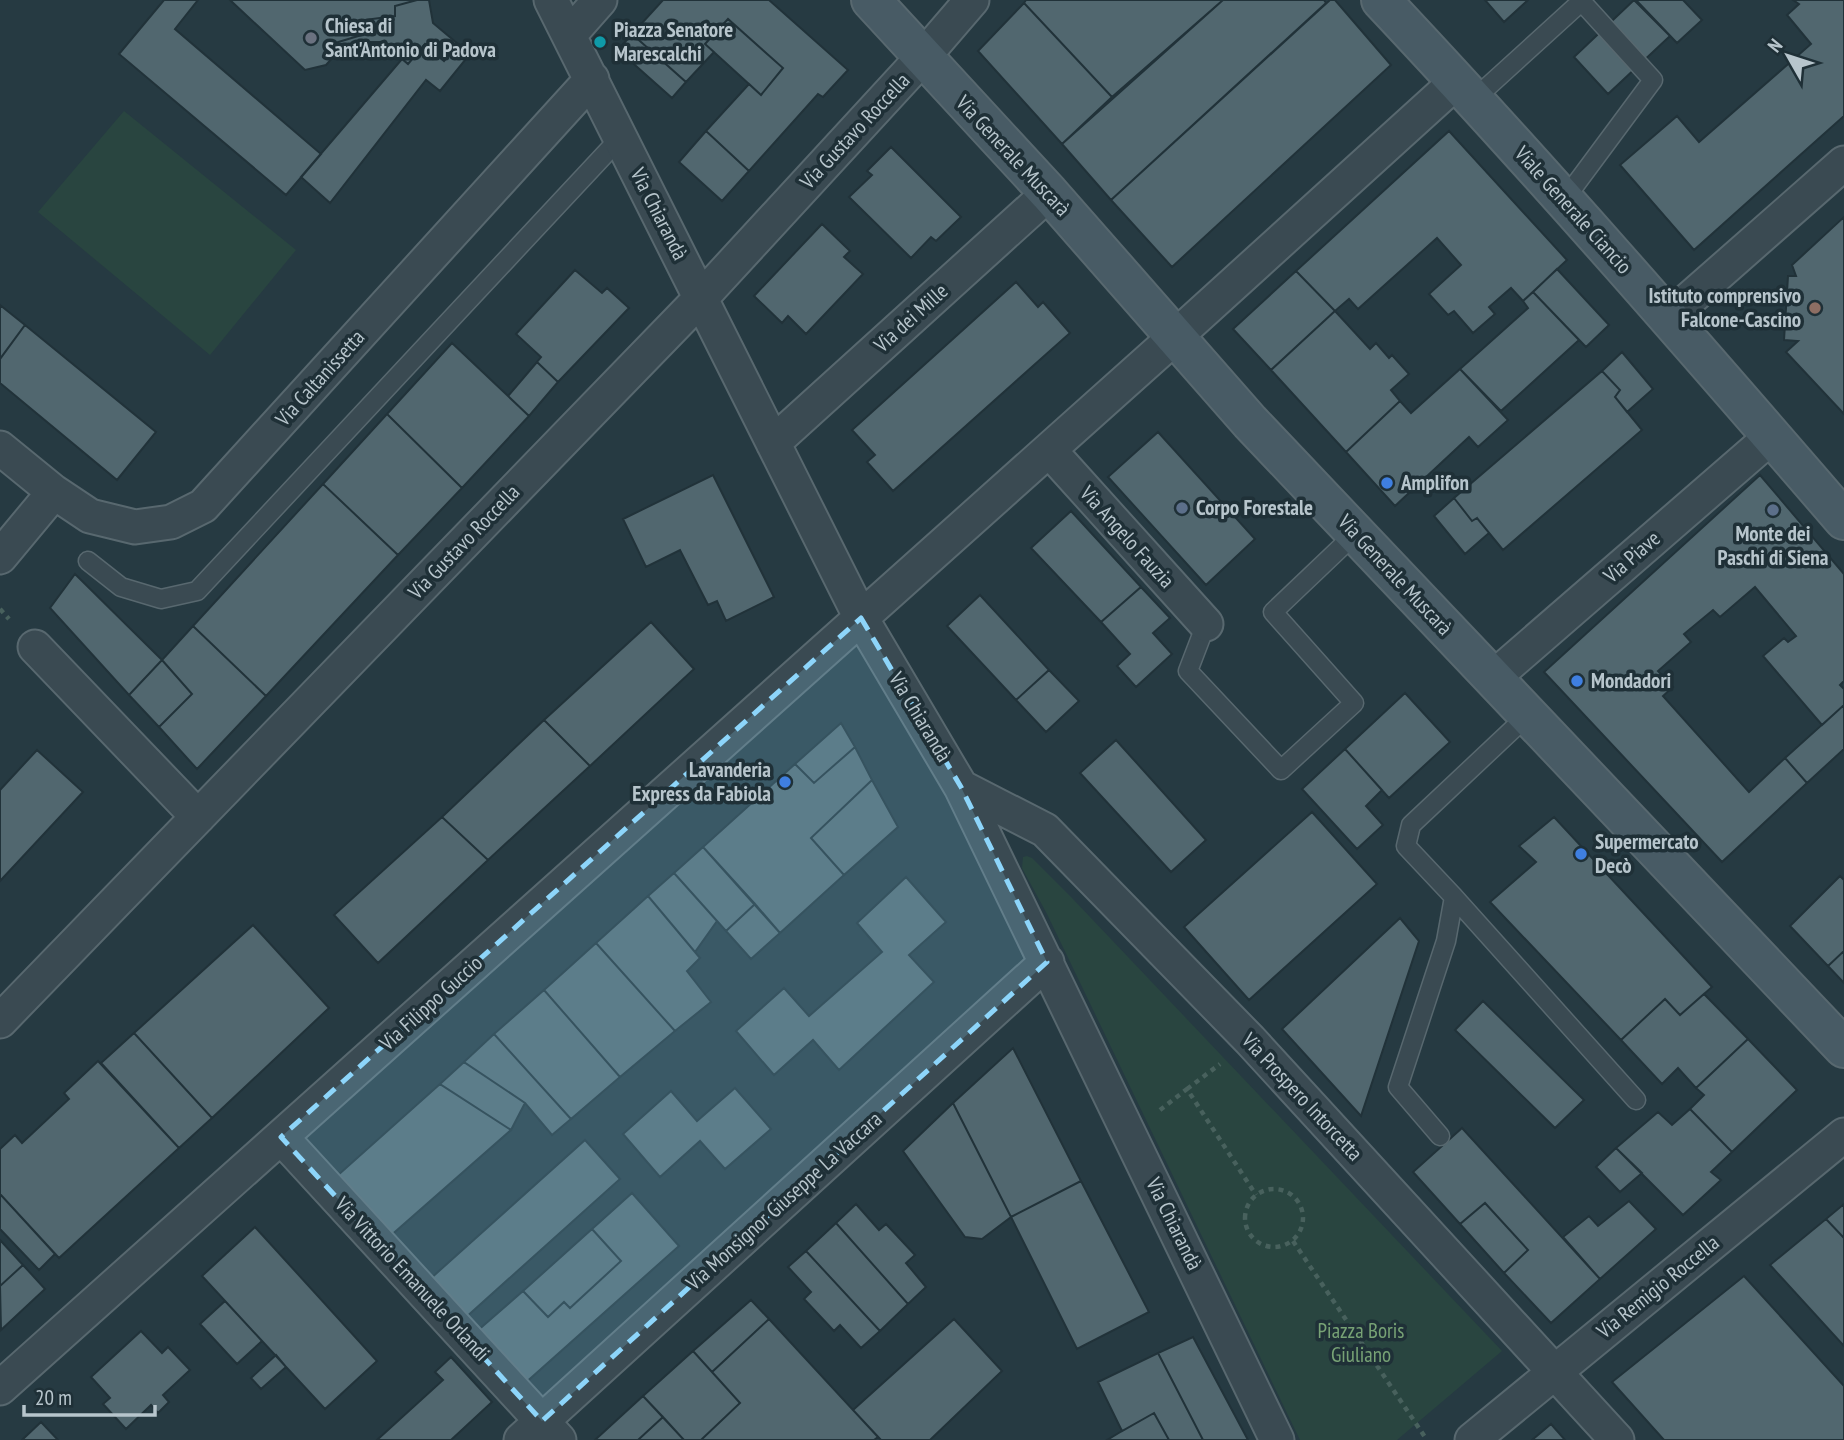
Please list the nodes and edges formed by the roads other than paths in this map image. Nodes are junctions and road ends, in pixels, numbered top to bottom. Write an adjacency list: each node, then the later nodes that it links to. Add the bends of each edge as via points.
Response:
1 (551, 0): 7 (street, Via Chiarandà)
2 (600, 0): 7 (street)
3 (871, 0): 8 (main road, Via Generale Muscarà)
4 (972, 0): 8 (street, Via Gustavo Roccella)
5 (1381, 0): 10 (main road, Viale Generale Ciancio)
6 (1582, 1): 10 (lane); 14 (lane, via 1653,80)
7 (570, 33): 9 (street, Via Chiarandà)
8 (923, 57): 13 (main road, Via Generale Muscarà); 15 (street, Via Gustavo Roccella)
9 (592, 79): 11 (street, Via Chiarandà); 22 (street, Via Caltanissetta, via 203,506 171,522 135,527 90,516)
10 (1465, 91): 14 (main road, Viale Generale Ciancio); 17 (street, Via Filippo Guccio)
11 (621, 137): 15 (street, Via Chiarandà); 26 (lane, via 197,591 161,599 121,587)
12 (1844, 163): 16 (street)
13 (1049, 193): 17 (main road, Via Generale Muscarà); 19 (street, Via dei Mille)
14 (1564, 200): 16 (main road, Viale Generale Ciancio)
15 (701, 298): 19 (street, Via Chiarandà); 33 (street, Via Gustavo Roccella)
16 (1669, 317): 18 (main road, Viale Generale Ciancio)
17 (1175, 337): 21 (street, Via Filippo Guccio); 24 (main road, Via Generale Muscarà)
18 (1772, 436): 23 (main road, Viale Generale Ciancio); 30 (street, Via Piave)
19 (773, 443): 27 (street, Via Chiarandà)
20 (0, 448): 22 (street, Via Caltanissetta)
21 (1049, 450): 27 (street, Via Filippo Guccio); 28 (street, Via Angelo Fauzia)
22 (54, 492): 25 (street)
23 (1844, 520)
24 (1356, 533): 28 (lane, via 1273,612 1354,703 1281,771 1188,671); 30 (main road, Via Generale Muscarà)
25 (0, 557)
26 (88, 561)
27 (861, 618): 32 (street, Via Chiarandà); 41 (street, Via Filippo Guccio)
28 (1206, 624)
29 (35, 647): 33 (street)
30 (1493, 678): 31 (main road, Via Generale Muscarà)
31 (1528, 715): 34 (lane, via 1411,825 1406,846); 37 (main road, Via Generale Muscarà)
32 (961, 787): 35 (street, Via Chiarandà); 42 (street, Via Prospero Intorcetta, via 1045,830 1250,1040)
33 (198, 817): 36 (street, Via Gustavo Roccella)
34 (1454, 897): 38 (lane); 40 (lane, via 1446,941 1398,1087)
35 (1047, 962): 44 (street, Via Monsignor Giuseppe La Vaccara); 45 (street, Via Chiarandà)
36 (0, 1021)
37 (1844, 1048)
38 (1636, 1100)
39 (1844, 1135): 42 (street, Via Remigio Roccella)
40 (1440, 1136)
41 (281, 1137): 43 (street, Via Filippo Guccio); 44 (street, Via Vittorio Emanuele Orlandi)
42 (1554, 1371): 46 (street, Via Remigio Roccella); 47 (street, Via Prospero Intorcetta)
43 (0, 1388)
44 (541, 1434)
45 (1277, 1440)
46 (1472, 1440)
47 (1617, 1440)

